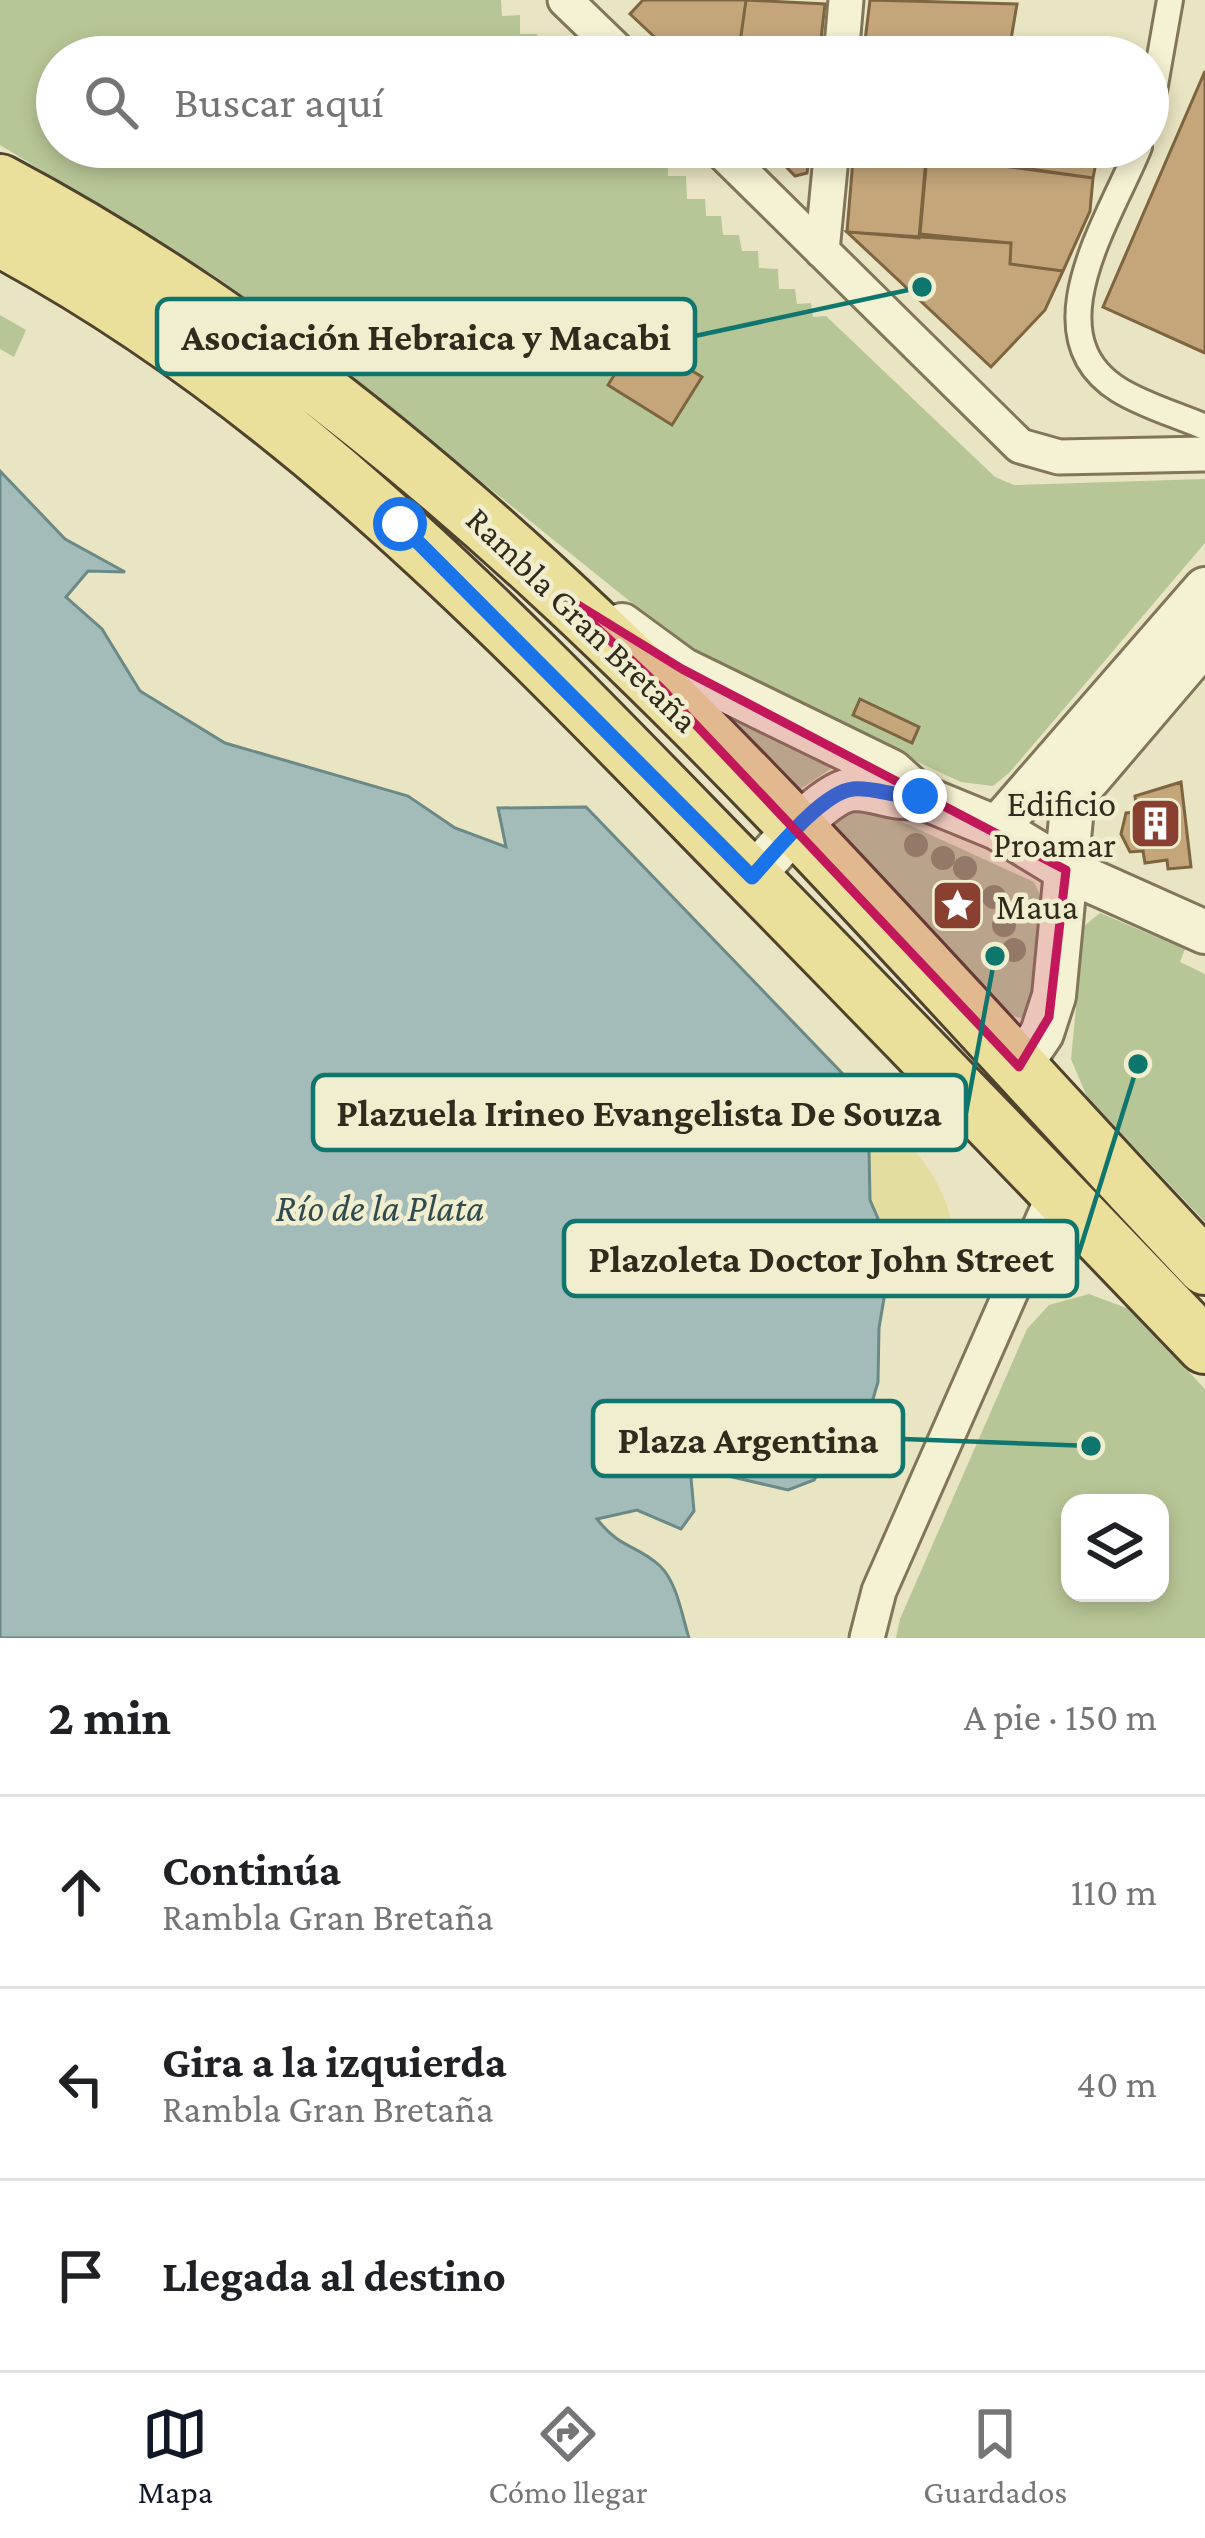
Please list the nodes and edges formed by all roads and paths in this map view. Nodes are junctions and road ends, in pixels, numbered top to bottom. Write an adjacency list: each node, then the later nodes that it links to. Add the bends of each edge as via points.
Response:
1 (565, 0): 4 (street)
2 (846, 0): 5 (street)
3 (1170, 0): 6 (street)
4 (602, 36)
5 (843, 36)
6 (1164, 36)
7 (738, 168): 12 (street)
8 (830, 168): 12 (street)
9 (1131, 168): 13 (street, via 1076,311 1084,357 1120,391)
10 (0, 182): 16 (main road, Rambla Gran Bretaña, via 281,359)
11 (0, 239): 22 (main road, Rambla Gran Bretaña, via 128,315 305,443 400,524)
12 (822, 251): 14 (street, via 1035,454)
13 (1205, 427)
14 (1205, 454)
15 (1205, 589): 19 (street)
16 (562, 595): 18 (street, via 606,614 682,669 891,772); 20 (main road, Rambla Gran Bretaña)
17 (1205, 643): 21 (street, via 1080,786)
18 (920, 796): 19 (street); 20 (street, via 848,789)
19 (997, 828): 21 (street)
20 (796, 830): 22 (street); 25 (main road, Rambla Gran Bretaña)
21 (1066, 870): 23 (street); 25 (street, via 1054,996)
22 (752, 877): 24 (main road, Rambla Gran Bretaña)
23 (1205, 932)
24 (823, 948): 25 (main road, via 873,960 987,1076); 26 (main road, Rambla Gran Bretaña)
25 (1019, 1066): 27 (main road, Rambla Gran Bretaña)
26 (1055, 1192): 28 (main road, Rambla Gran Bretaña); 29 (street, via 879,1591)
27 (1205, 1267)
28 (1205, 1346)
29 (867, 1638)

